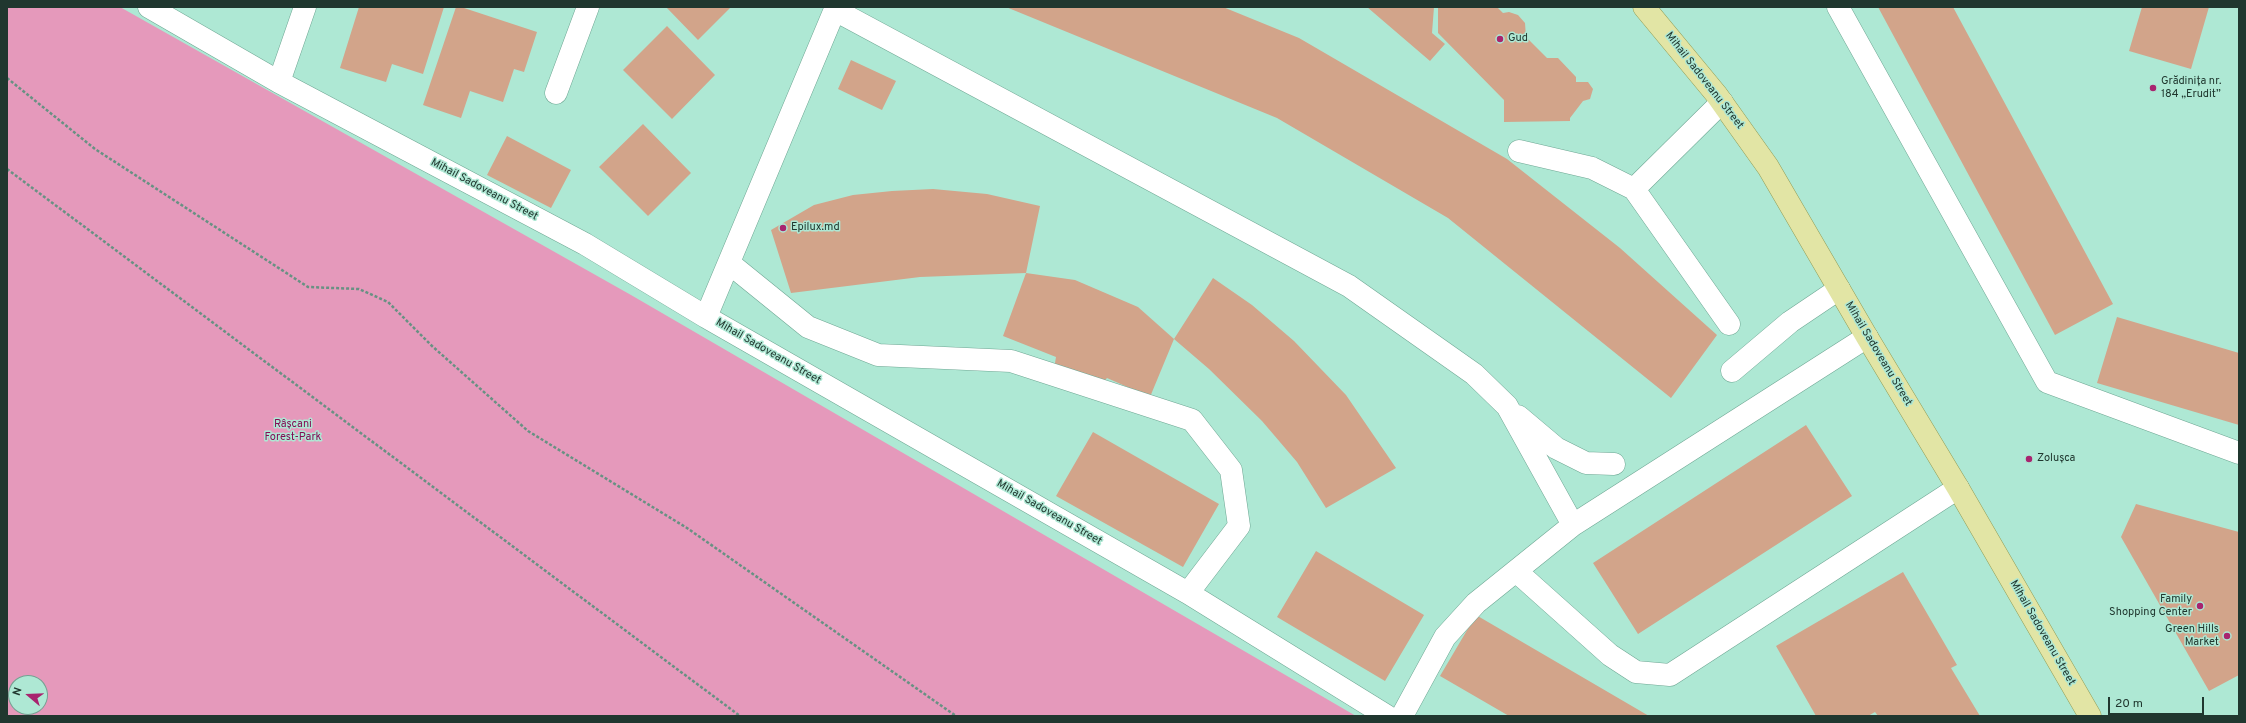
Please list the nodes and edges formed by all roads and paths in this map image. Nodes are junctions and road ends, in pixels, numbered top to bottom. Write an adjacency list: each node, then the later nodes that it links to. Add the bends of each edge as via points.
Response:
1 (149, 7): 8 (street, Mihail Sadoveanu Street)
2 (305, 7): 8 (street)
3 (588, 7): 9 (street)
4 (1644, 7): 10 (main road, Mihail Sadoveanu Street)
5 (1838, 7): 21 (street, via 2047,382)
6 (836, 8): 14 (street, Mihail Sadoveanu Street); 20 (street, via 1349,286 1474,374)
7 (7, 78): 28 (path, via 95,149 308,287 359,289 388,302 432,346 528,431 688,528)
8 (279, 82): 16 (street, Mihail Sadoveanu Street, via 585,244)
9 (556, 93)
10 (1722, 102): 13 (street); 15 (main road, Mihail Sadoveanu Street, via 1768,167)
11 (1519, 151): 13 (street, via 1592,168)
12 (7, 169): 27 (path)
13 (1634, 190): 17 (street)
14 (729, 263): 16 (street, Mihail Sadoveanu Street); 26 (street, via 808,327 878,355 1011,361 1192,420 1231,470 1239,526)
15 (1839, 289): 18 (main road, Mihail Sadoveanu Street); 19 (street, via 1790,322)
16 (706, 317): 26 (street, Mihail Sadoveanu Street)
17 (1729, 324)
18 (1867, 337): 23 (main road, Mihail Sadoveanu Street); 24 (street)
19 (1732, 372)
20 (1507, 406): 22 (street, via 1562,451 1586,463); 24 (street)
21 (2239, 453)
22 (1614, 464)
23 (1958, 488): 25 (street, via 1670,675 1636,672 1610,655); 31 (main road, Mihail Sadoveanu Street)
24 (1573, 525): 25 (street)
25 (1516, 572): 30 (street, via 1476,603 1445,637)
26 (1188, 592): 29 (street, Mihail Sadoveanu Street)
27 (740, 716)
28 (956, 716)
29 (1387, 716)
30 (1402, 716)
31 (2090, 716)

